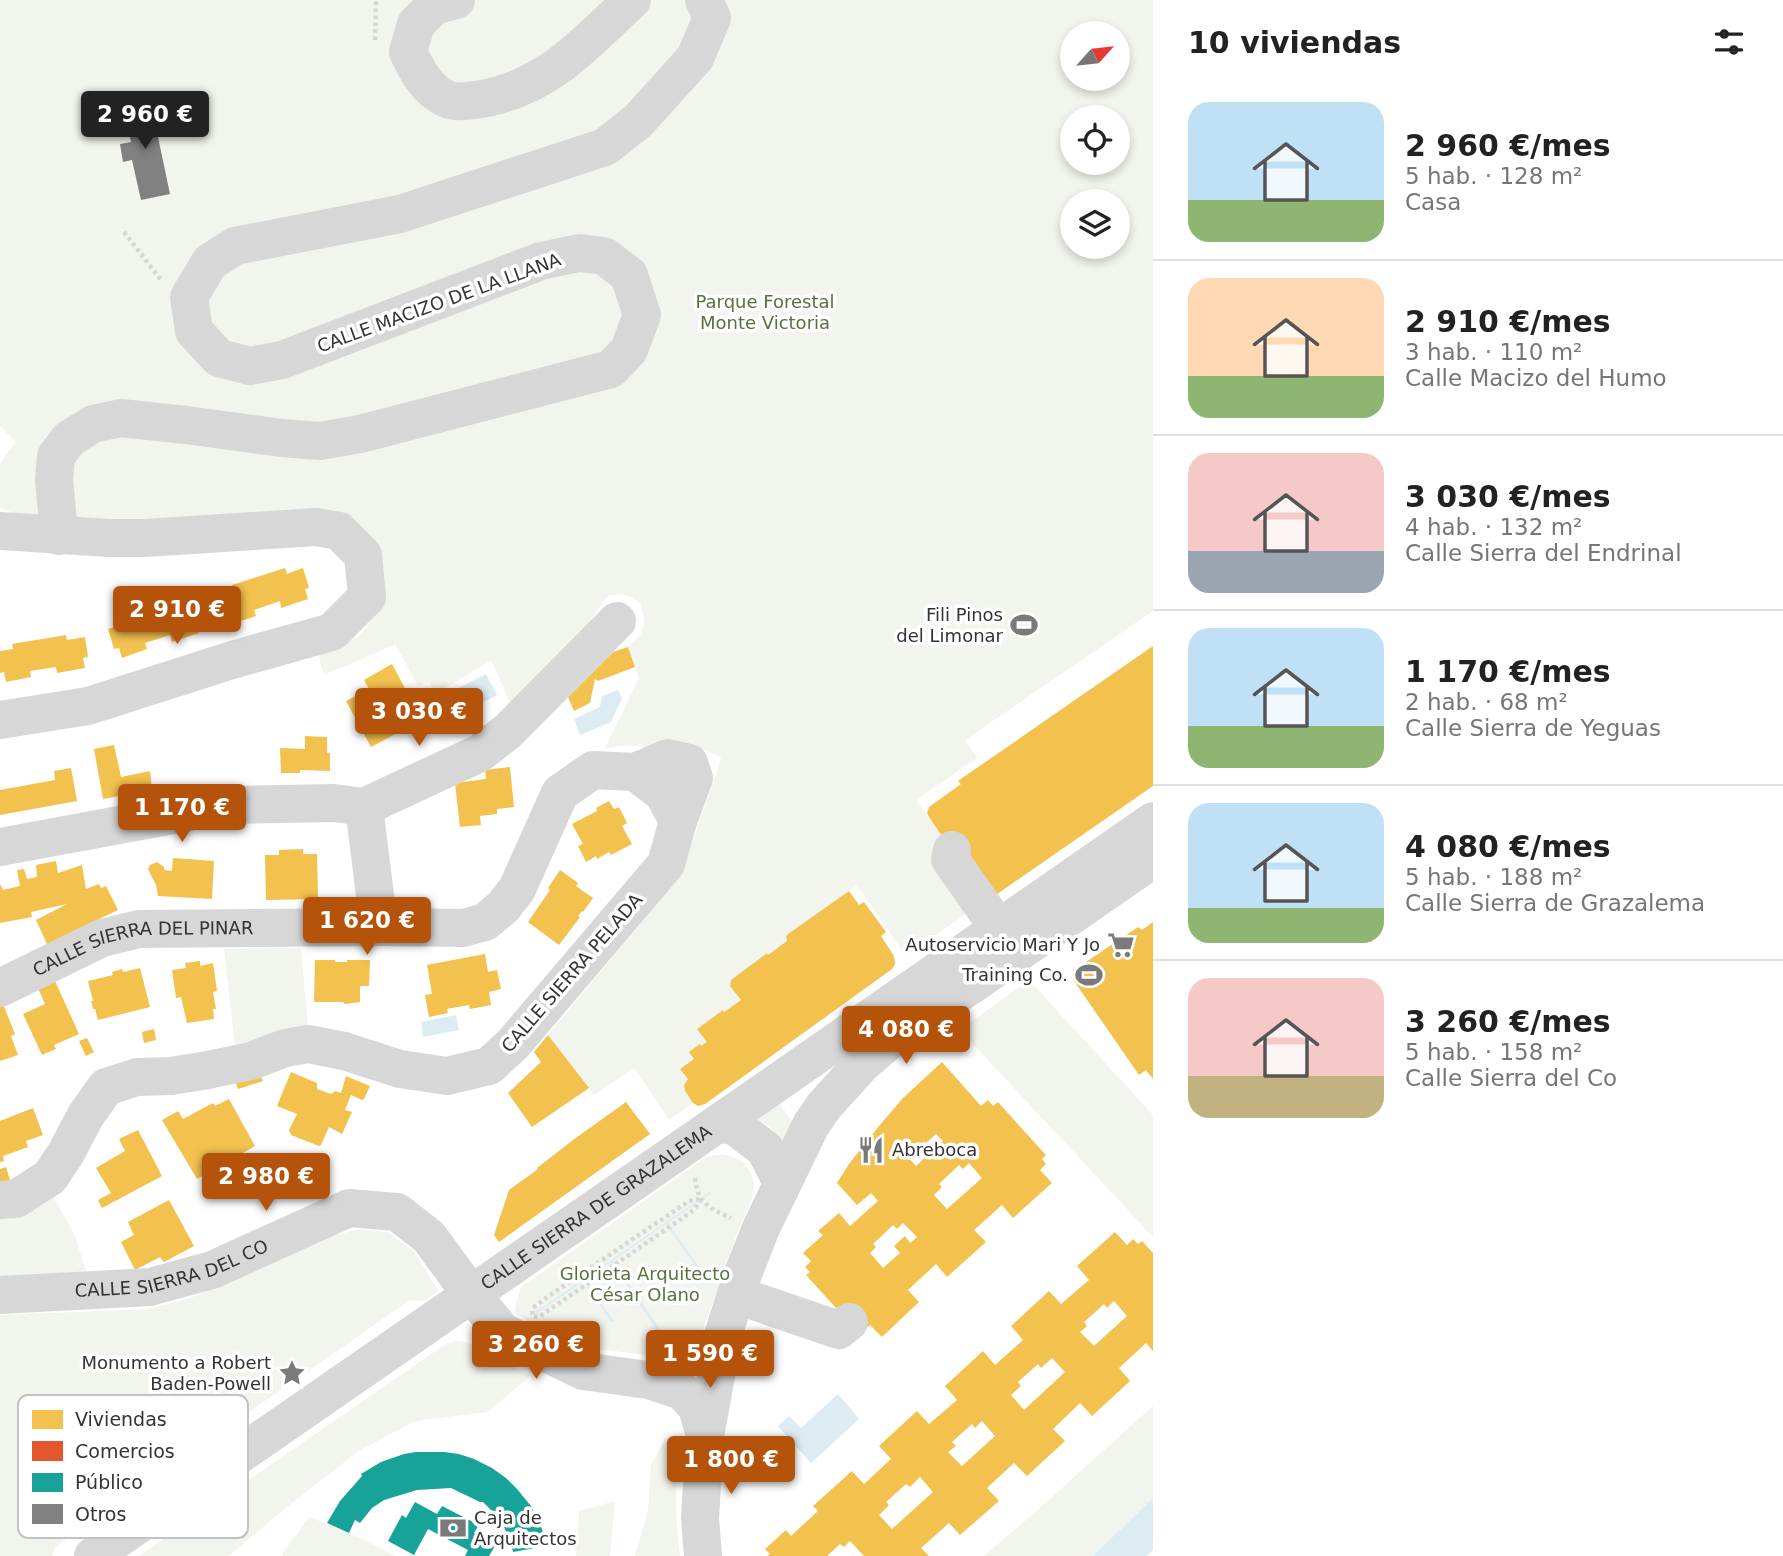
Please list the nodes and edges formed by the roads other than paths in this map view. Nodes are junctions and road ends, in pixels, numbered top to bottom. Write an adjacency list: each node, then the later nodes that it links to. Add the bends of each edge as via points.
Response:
1 (456, 0): 2 (street, via 434,6 416,24 408,52 430,88 450,100 502,95 534,82 562,65)
2 (632, 0)
3 (704, 0): 5 (street, CALLE MACIZO DE LA LLANA, via 712,18 695,58 638,121 605,147 400,214 235,246 210,262 189,297 194,331 219,358 250,366 282,360 541,261 579,253 604,256 629,275 642,315 629,350 611,369 320,441 121,418 93,424 69,439 56,456)
4 (0, 531): 5 (street)
5 (59, 536): 7 (street, via 145,538 316,527 339,531 363,555 367,597 332,632 88,706)
6 (617, 621): 9 (street, via 508,731 480,753)
7 (0, 720)
8 (659, 795): 14 (street, CALLE SIERRA DEL PINAR, via 593,770 560,793 517,889 485,922 463,928); 19 (street, CALLE SIERRA PELADA, via 666,864 513,1044 489,1066 447,1076 400,1069 308,1044 208,1070 137,1077 106,1087 50,1177 16,1199)
9 (364, 807): 11 (street, via 334,803 227,806); 14 (street)
10 (1153, 821): 15 (street, CALLE SIERRA DE GRAZALEMA)
11 (0, 847)
12 (952, 850): 15 (street, via 950,859)
13 (1153, 859): 18 (street, via 903,1029 862,1064 811,1125)
14 (379, 927): 16 (street, CALLE SIERRA DEL PINAR, via 139,929 102,938)
15 (999, 929): 17 (street, CALLE SIERRA DE GRAZALEMA)
16 (0, 988)
17 (704, 1133): 18 (street, CALLE SIERRA DE GRAZALEMA, via 736,1127 765,1149); 20 (street, CALLE SIERRA DE GRAZALEMA)
18 (782, 1183): 22 (street)
19 (0, 1200)
20 (470, 1293): 21 (street, CALLE SIERRA DEL CO, via 429,1237 397,1212 349,1208 212,1270 150,1287); 25 (street, CALLE SIERRA DEL CO, via 503,1332 583,1371); 27 (street, CALLE SIERRA DE GRAZALEMA)
21 (0, 1295)
22 (736, 1295): 23 (street, via 839,1330); 24 (street)
23 (849, 1322)
24 (724, 1332): 25 (street, CALLE SIERRA DEL CO, via 706,1358 684,1371); 26 (street, CALLE SIERRA DEL CO)
25 (648, 1380): 26 (street, CALLE SIERRA DEL CO, via 681,1391 697,1407)
26 (705, 1436): 30 (street, CALLE SIERRA DEL CO, via 700,1518)
27 (248, 1448)
28 (119, 1538): 29 (street, CALLE SIERRA DE GRAZALEMA)
29 (93, 1556)
30 (703, 1556)

